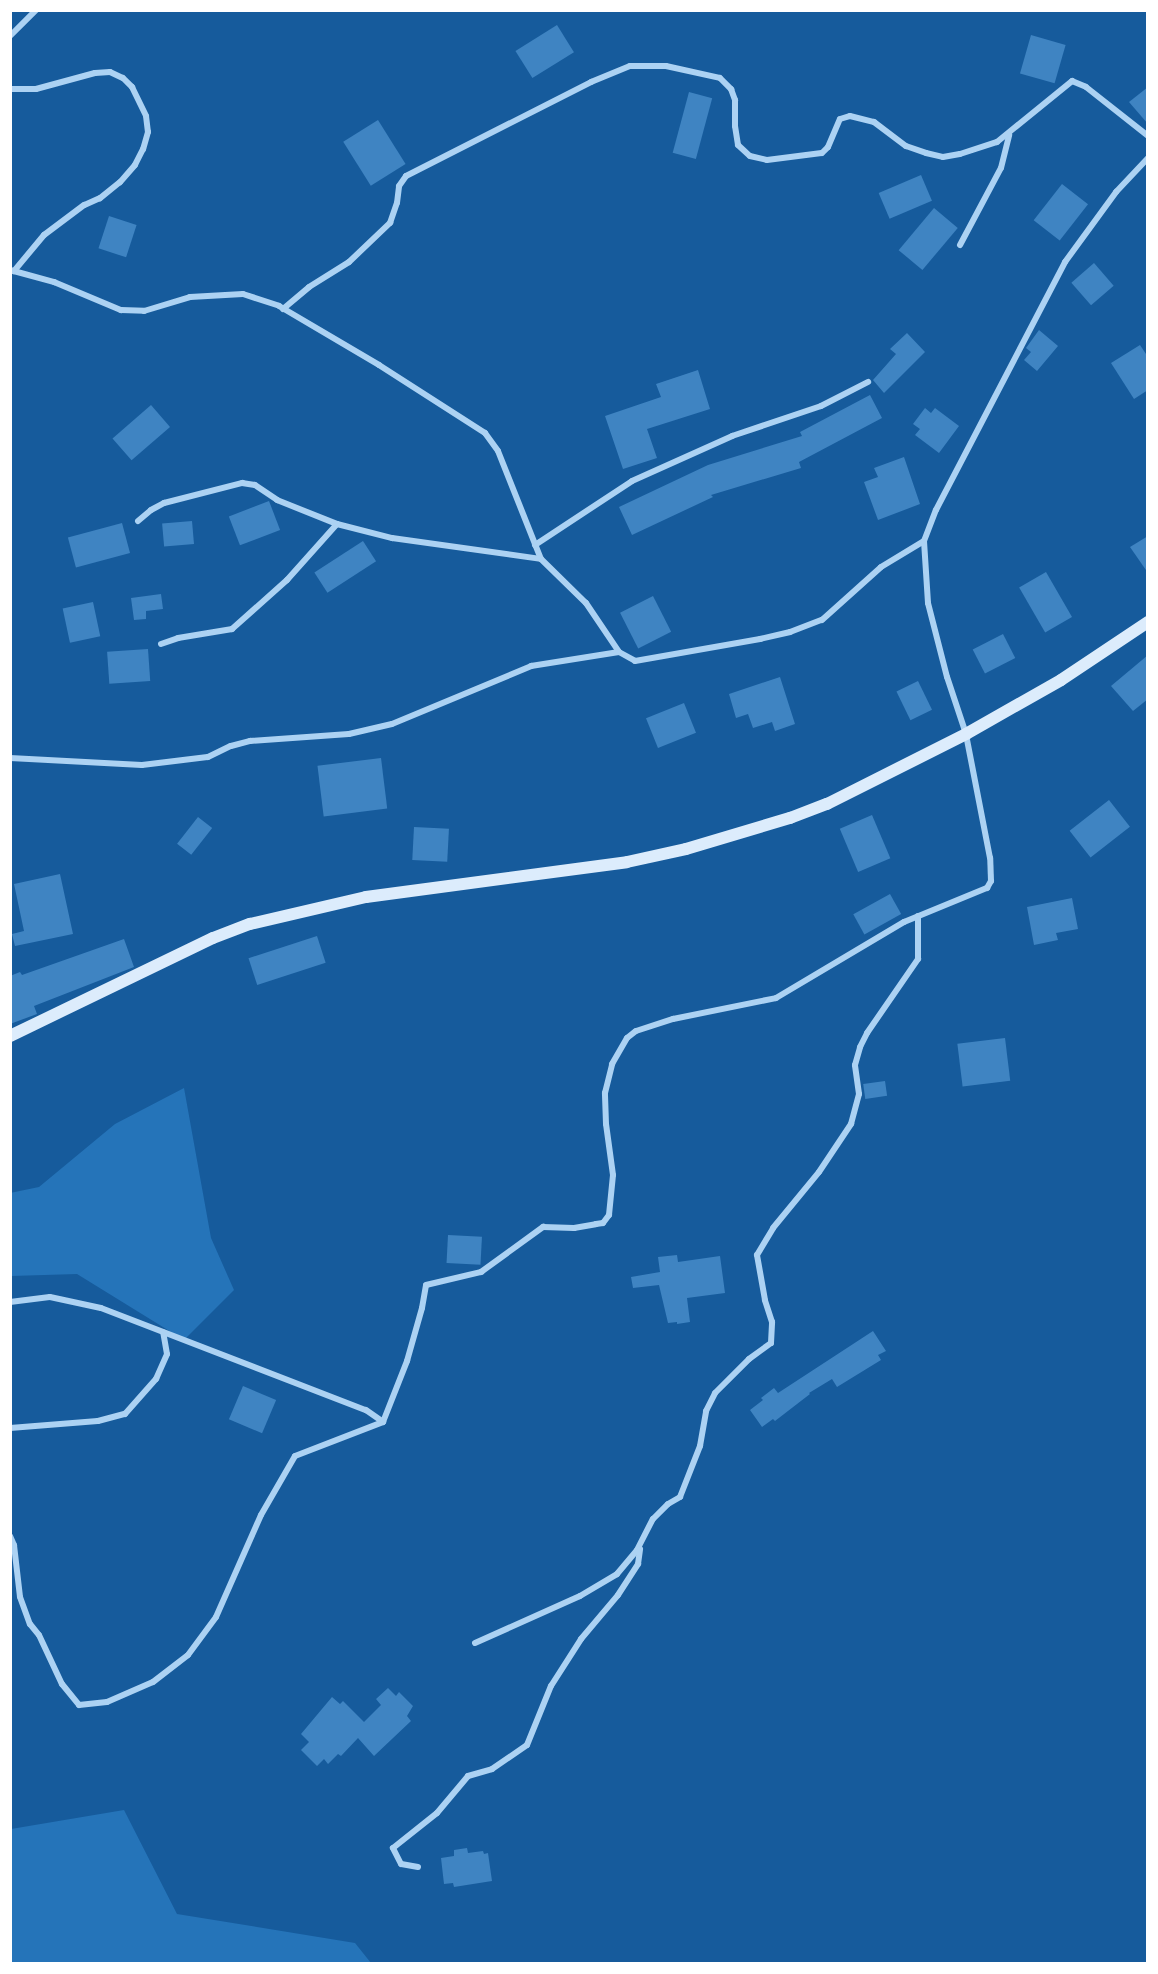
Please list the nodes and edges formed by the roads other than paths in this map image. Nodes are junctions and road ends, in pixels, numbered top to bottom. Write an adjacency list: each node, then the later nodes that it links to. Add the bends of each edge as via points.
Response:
1 (36, 10): 2 (street)
2 (10, 36)
3 (10, 89): 8 (street, via 36,89 110,72 132,87 146,116 147,132 144,149 120,182 44,236)
4 (1009, 135): 5 (street, via 1072,81 1102,98); 7 (street, via 1001,168); 9 (street, via 943,157 906,146 874,122 850,116 840,119 822,153 766,160 750,156 738,145 735,100 720,78 666,66 630,66 406,176 399,186 390,223 349,262)
5 (1148, 136)
6 (1148, 158): 13 (street, via 1116,192 1065,262)
7 (960, 245)
8 (12, 270): 9 (street, via 54,282 121,310 144,311 216,293 243,294)
9 (283, 309): 14 (street, via 485,433 498,451)
10 (868, 382): 14 (street, via 821,406 732,436 632,481)
11 (138, 521): 12 (street, via 164,503 242,483 255,485 277,500)
12 (337, 524): 15 (street, via 392,538); 17 (street, via 287,580 232,629)
13 (924, 541): 18 (street, via 881,567 822,620 790,632 635,661); 19 (street, via 928,603)
14 (535, 545): 15 (street)
15 (541, 559): 18 (street, via 586,603)
16 (1148, 622): 19 (main road, via 1061,680)
17 (161, 644)
18 (619, 652): 20 (street, via 531,666 392,724 349,734 250,741 208,757 142,765)
19 (966, 734): 21 (street, via 991,881 987,888); 22 (main road, via 827,804 686,849 627,862 366,897 250,924)
20 (10, 758)
21 (918, 916): 25 (street, via 776,998 673,1019 636,1031 627,1038 612,1064 605,1093 613,1175 609,1215 596,1224 543,1227 481,1272 426,1285 407,1361); 28 (street, via 918,959 860,1047 855,1065 859,1094 851,1124 819,1172 773,1228 758,1255 772,1322 771,1343 715,1393 681,1497 653,1519)
22 (10, 1036)
23 (10, 1302): 24 (street, via 50,1296 100,1308)
24 (164, 1332): 25 (street, via 366,1410); 26 (street, via 167,1354 156,1380 125,1414 98,1421)
25 (383, 1422): 27 (street, via 295,1455 261,1515 216,1617 188,1655 153,1682 107,1702 79,1704 62,1684 20,1597)
26 (10, 1428)
27 (10, 1536)
28 (642, 1539): 29 (street, via 617,1574 580,1596); 30 (street, via 638,1564 551,1686 527,1745 492,1769 468,1776 437,1814 393,1848 401,1864)
29 (475, 1643)
30 (418, 1868)

